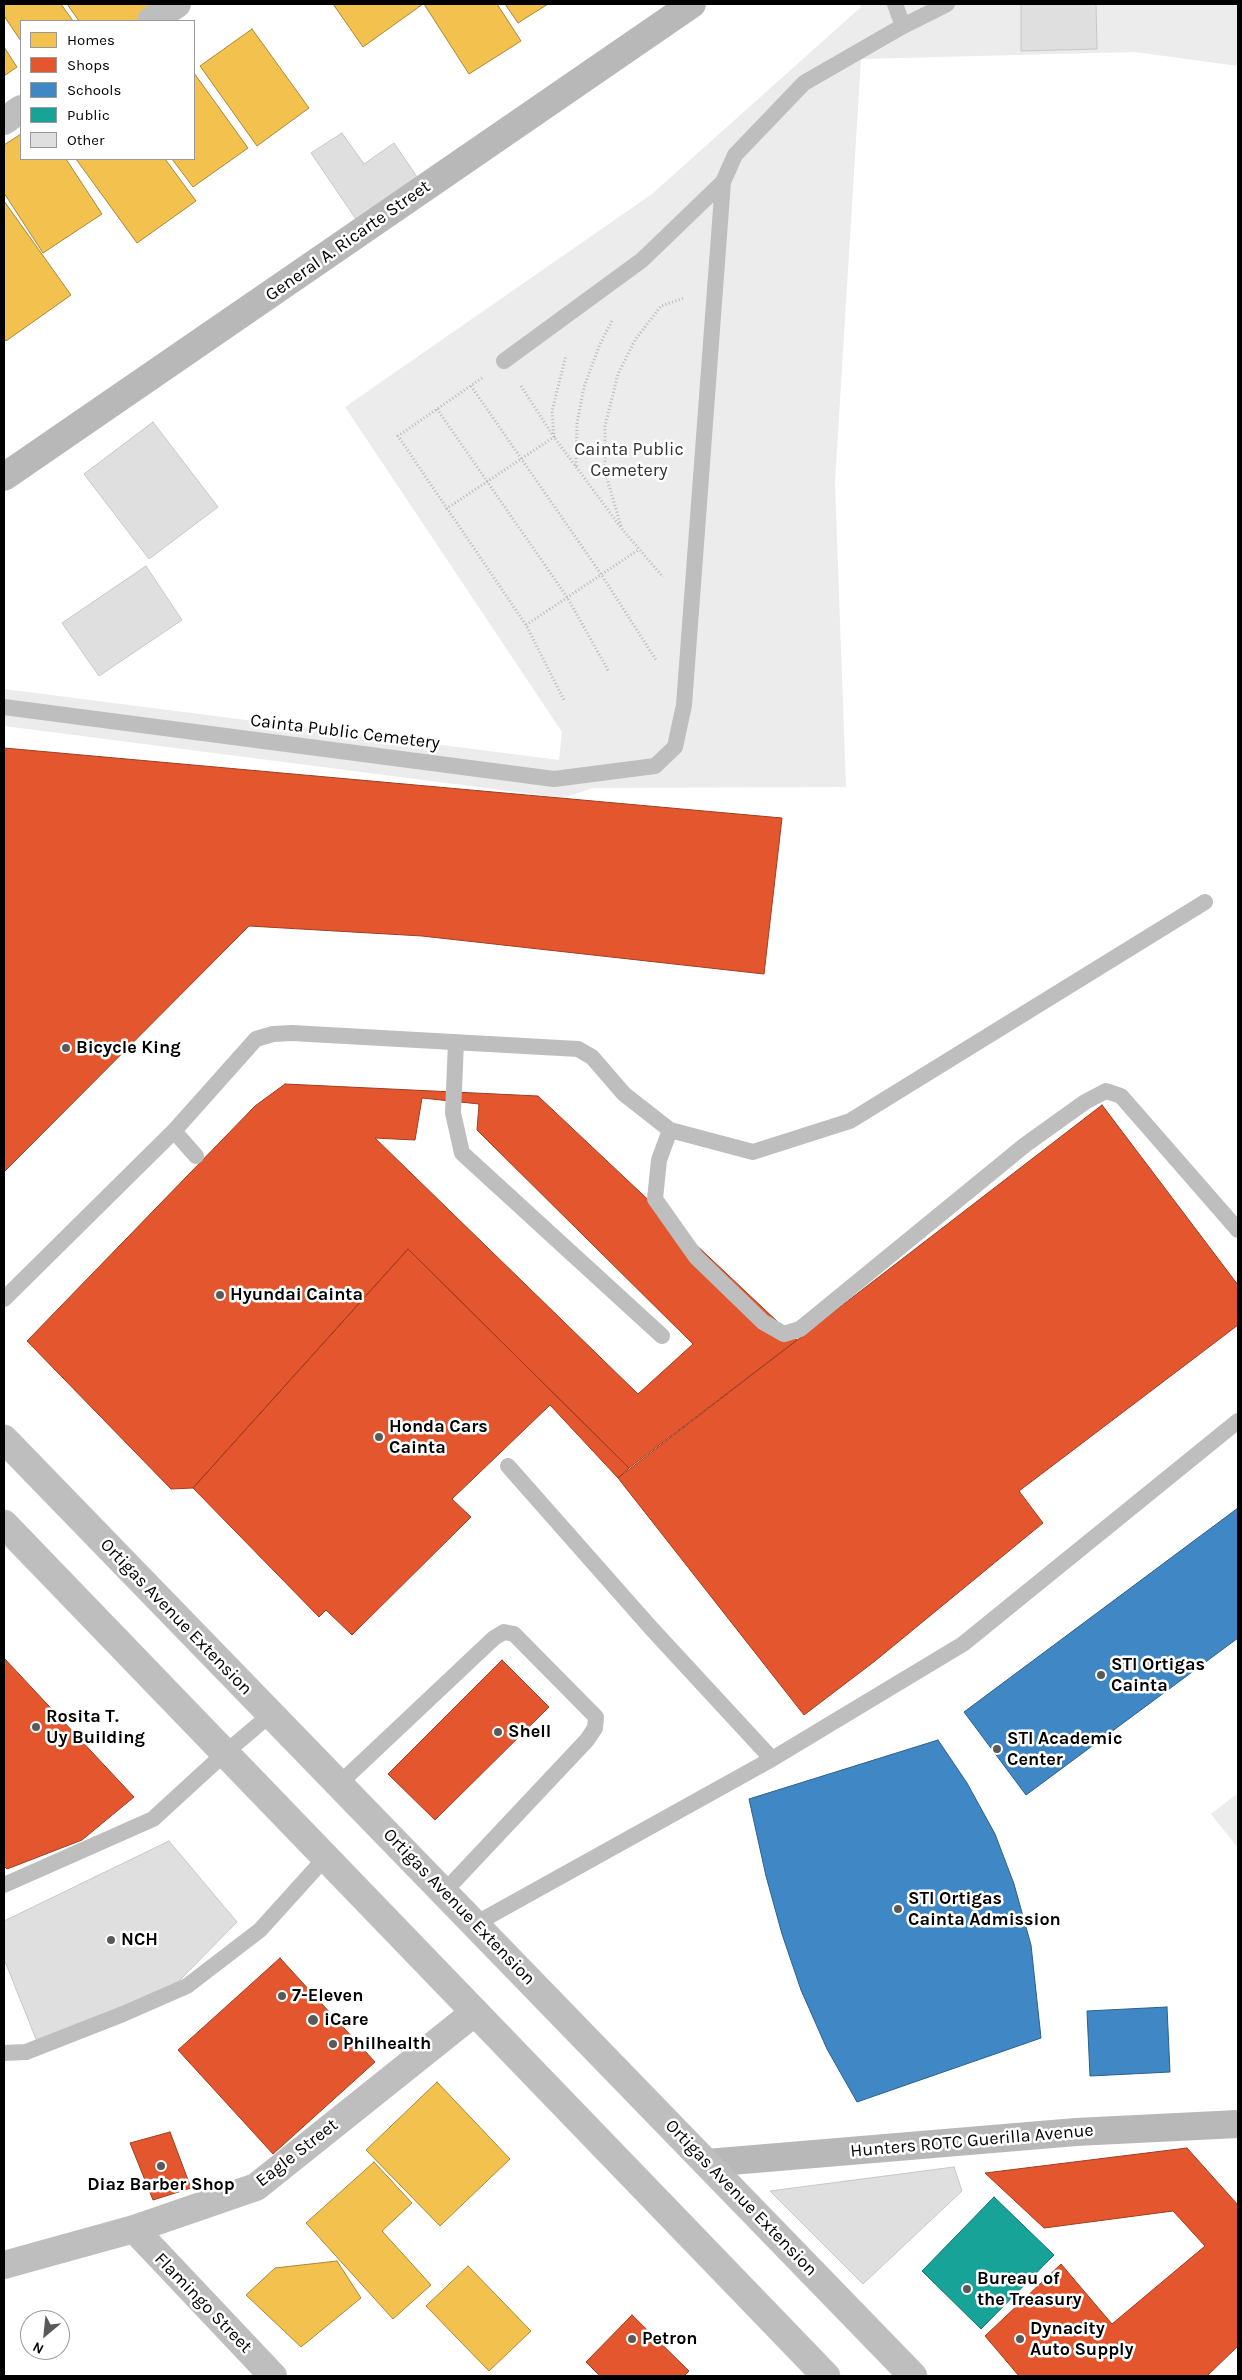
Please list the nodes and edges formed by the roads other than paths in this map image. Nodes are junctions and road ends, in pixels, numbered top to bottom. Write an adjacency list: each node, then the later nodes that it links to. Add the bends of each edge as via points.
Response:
1 (176, 4): 5 (main road)
2 (692, 4): 11 (street, General A. Ricarte Street)
3 (895, 4): 6 (lane)
4 (947, 4): 6 (lane, Cainta Public Cemetery)
5 (152, 20)
6 (903, 26): 9 (lane, Cainta Public Cemetery, via 804,83 735,155)
7 (20, 110): 8 (main road)
8 (4, 121)
9 (723, 182): 10 (lane, Cainta Public Cemetery, via 642,260); 12 (lane, Cainta Public Cemetery, via 684,705 676,747 655,766 554,779)
10 (504, 361)
11 (4, 477)
12 (4, 707)
13 (1205, 902): 15 (lane, via 850,1121 753,1152)
14 (456, 1042): 15 (lane, via 578,1049 592,1057 624,1094); 16 (lane, via 292,1033 256,1039); 20 (lane, via 453,1113 462,1153)
15 (670, 1130): 18 (lane, via 659,1160 655,1199 696,1257 764,1322 784,1334 800,1329 1025,1145 1106,1091 1121,1096)
16 (174, 1131): 17 (lane); 19 (lane)
17 (196, 1156)
18 (1238, 1230)
19 (4, 1299)
20 (662, 1336)
21 (1238, 1421): 27 (lane, via 963,1644)
22 (4, 1439): 25 (main road, Ortigas Avenue Extension)
23 (508, 1466): 27 (lane, via 651,1628)
24 (5, 1527): 26 (main road)
25 (271, 1714): 26 (lane); 28 (main road, Ortigas Avenue Extension)
26 (225, 1753): 29 (main road); 30 (lane, via 154,1818)
27 (772, 1758): 32 (lane)
28 (339, 1784): 31 (main road, Ortigas Avenue Extension); 31 (lane, via 504,1632 514,1634 596,1718 595,1728 587,1740)
29 (326, 1857): 33 (main road); 34 (lane, via 260,1930 187,1986 26,2052)
30 (4, 1885)
31 (444, 1892): 32 (main road, Ortigas Avenue Extension)
32 (474, 1924): 36 (main road, Ortigas Avenue Extension)
33 (475, 2012): 37 (main road, Eagle Street, via 256,2187); 40 (main road)
34 (4, 2053)
35 (1238, 2124): 36 (street, Hunters ROTC Guerilla Avenue, via 1076,2132)
36 (707, 2163): 41 (main road, Ortigas Avenue Extension)
37 (134, 2230): 38 (main road, Eagle Street); 39 (main road, Flamingo Street)
38 (4, 2265)
39 (273, 2376)
40 (826, 2376)
41 (913, 2376)

